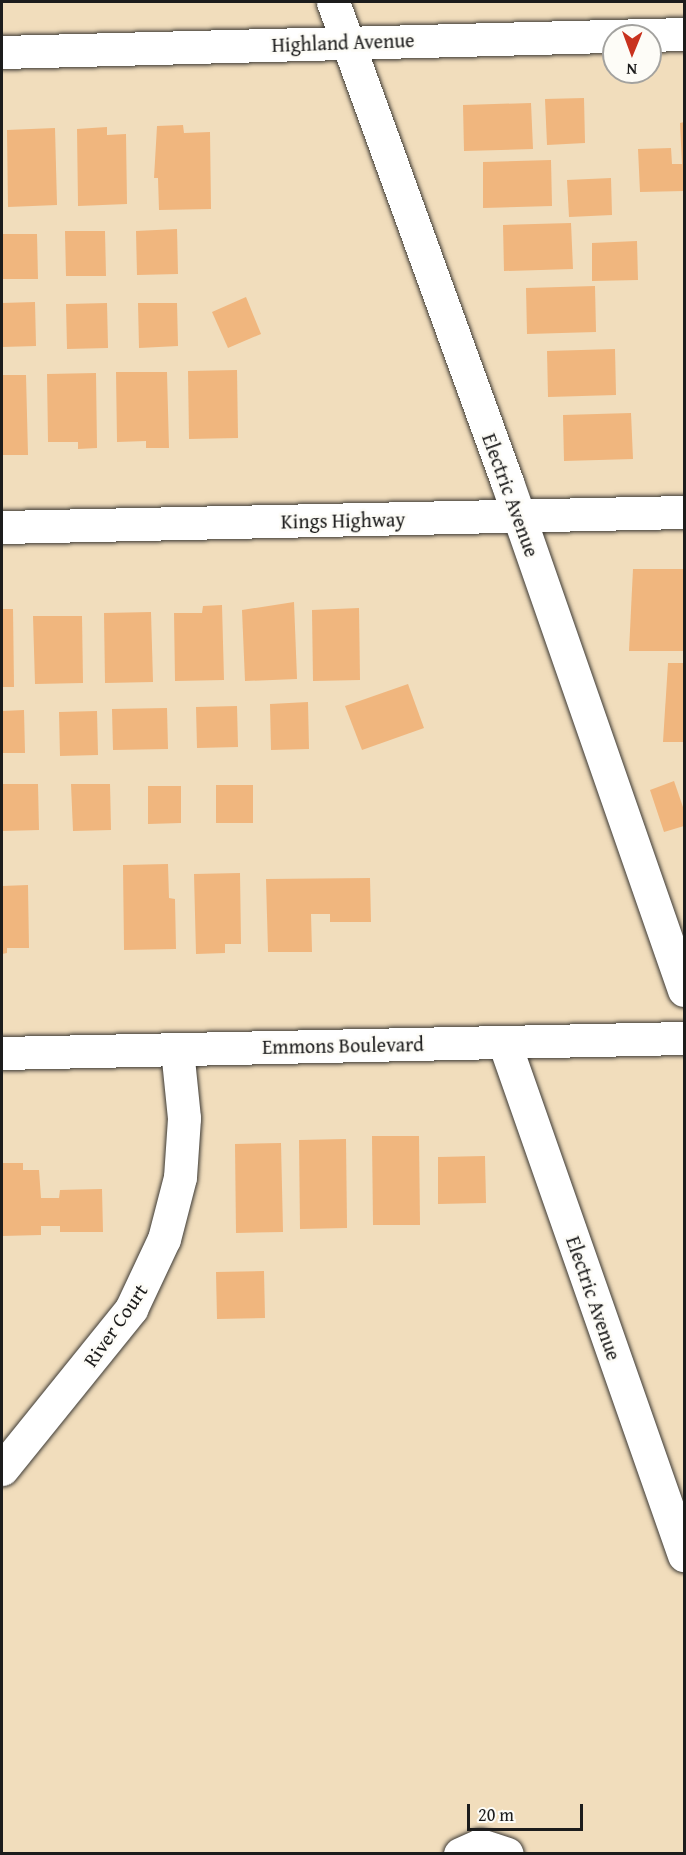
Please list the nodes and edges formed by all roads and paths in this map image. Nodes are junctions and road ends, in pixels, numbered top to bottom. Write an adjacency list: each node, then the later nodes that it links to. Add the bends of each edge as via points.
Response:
1 (333, 2): 3 (street, Electric Avenue)
2 (684, 34): 3 (street, Highland Avenue)
3 (347, 41): 4 (street, Highland Avenue); 6 (street, Electric Avenue)
4 (2, 52)
5 (684, 512): 6 (street, Kings Highway)
6 (519, 516): 7 (street, Kings Highway); 8 (street, Electric Avenue)
7 (2, 527)
8 (684, 990)
9 (684, 1038): 10 (street, Emmons Boulevard)
10 (504, 1042): 11 (street, Emmons Boulevard); 14 (street, Electric Avenue)
11 (177, 1049): 12 (street, Emmons Boulevard); 13 (street, River Court, via 184,1113 180,1177 164,1239 131,1309)
12 (2, 1053)
13 (2, 1469)
14 (684, 1555)
15 (460, 1854): 16 (street, via 480,1845)
16 (507, 1854)

